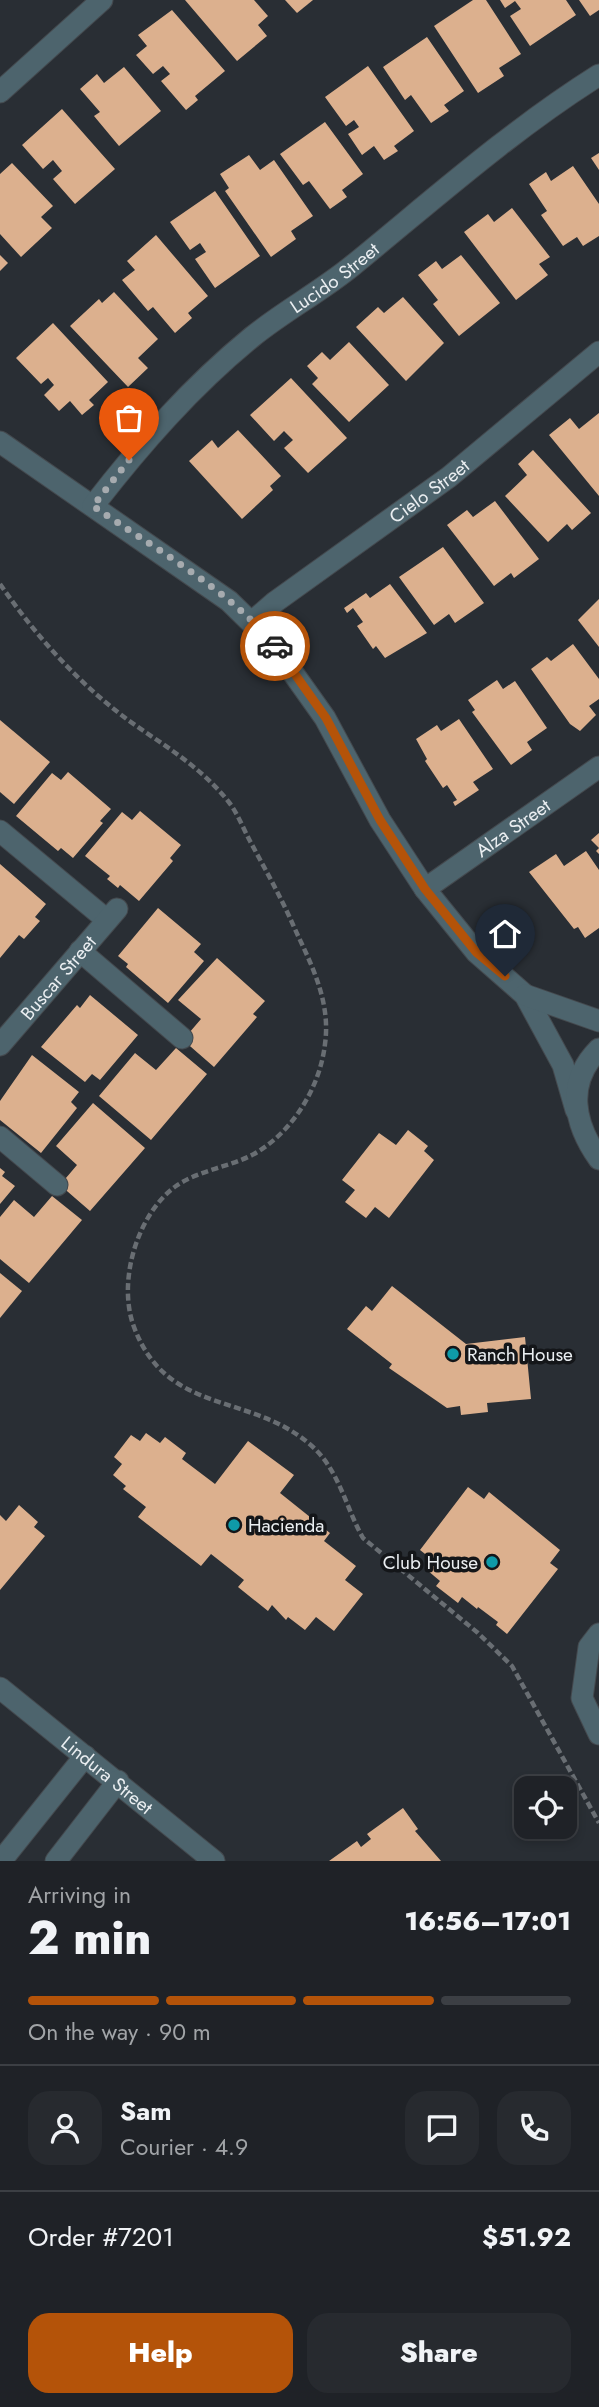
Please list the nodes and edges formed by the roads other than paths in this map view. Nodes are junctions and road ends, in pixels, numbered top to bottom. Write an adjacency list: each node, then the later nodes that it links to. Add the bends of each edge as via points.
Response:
1 (102, 0): 3 (street)
2 (599, 75): 6 (street, Lucido Street, via 491,150 340,275 218,366 162,419)
3 (0, 92)
4 (599, 352): 7 (street, Cielo Street, via 449,477)
5 (0, 442): 6 (street)
6 (93, 506): 7 (street)
7 (253, 621): 10 (street, via 326,718 380,820)
8 (599, 767): 10 (street, Alza Street)
9 (0, 831): 11 (street, Buscar Street, via 112,914)
10 (425, 889): 12 (street, via 476,952)
11 (80, 951): 14 (street); 15 (street, Buscar Street)
12 (525, 995): 13 (street); 17 (street, via 564,1065)
13 (599, 1021)
14 (182, 1038)
15 (0, 1045)
16 (599, 1049): 17 (street, via 579,1082)
17 (576, 1110): 19 (street, via 583,1137)
18 (0, 1137): 20 (street)
19 (599, 1160)
20 (57, 1185)
21 (599, 1634): 23 (street, via 589,1647 583,1698)
22 (0, 1688): 24 (street, Lindura Street)
23 (599, 1734)
24 (85, 1756): 25 (street, Lindura Street); 26 (street)
25 (118, 1781): 27 (street); 28 (street, Lindura Street)
26 (1, 1861)
27 (56, 1861)
28 (214, 1861)

